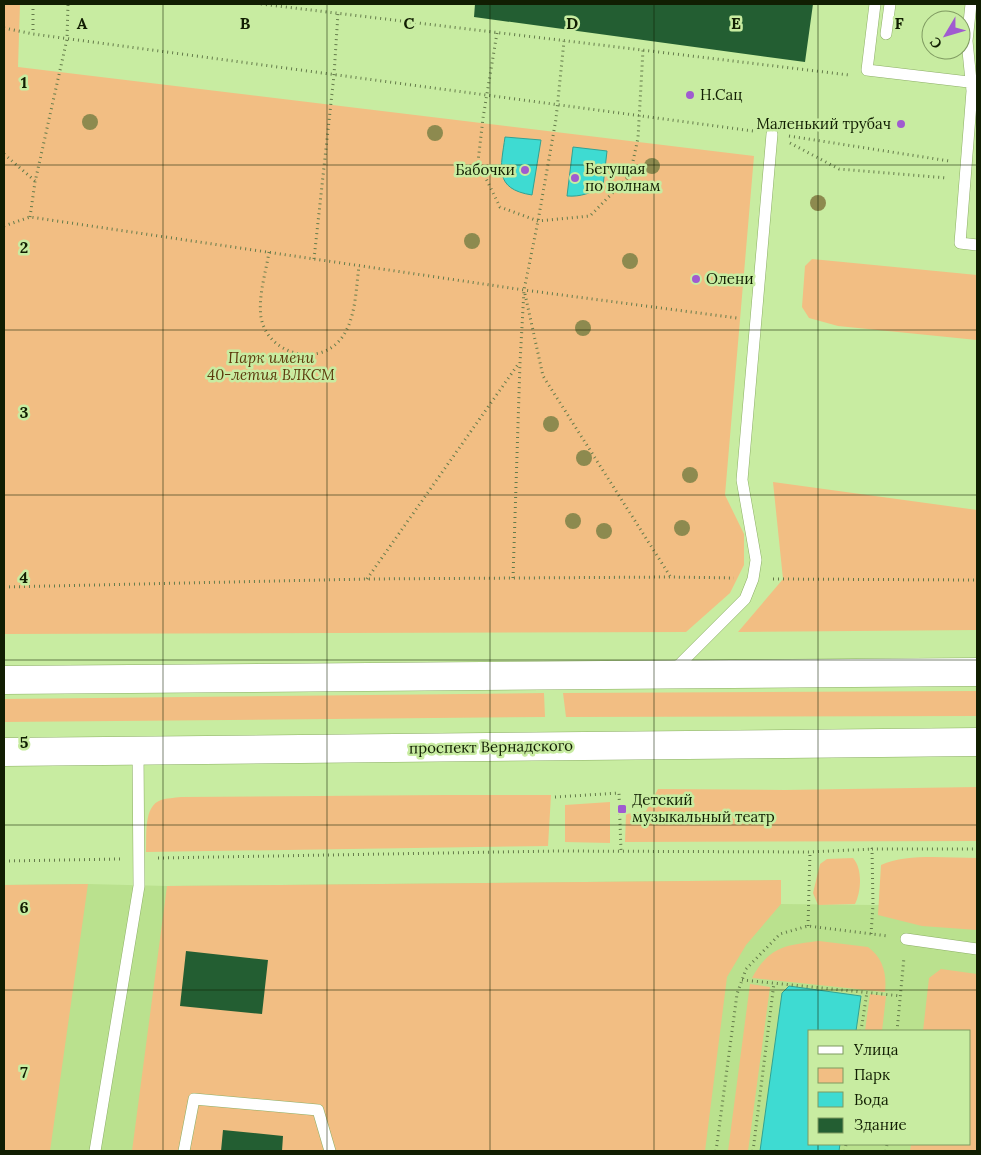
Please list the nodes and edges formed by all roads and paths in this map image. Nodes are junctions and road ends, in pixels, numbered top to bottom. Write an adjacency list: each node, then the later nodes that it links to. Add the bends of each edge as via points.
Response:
1 (33, 4): 10 (path)
2 (68, 4): 12 (path)
3 (261, 4): 7 (path)
4 (874, 4): 17 (lane, via 867,70)
5 (890, 4): 11 (lane)
6 (971, 4): 23 (lane, via 967,42 972,91)
7 (338, 13): 9 (path); 15 (path)
8 (4, 28): 10 (path)
9 (497, 33): 13 (path); 18 (path)
10 (33, 34): 12 (path)
11 (886, 34)
12 (67, 39): 15 (path); 25 (path)
13 (564, 41): 14 (path); 19 (path)
14 (643, 50): 16 (path); 20 (path)
15 (334, 75): 18 (path); 31 (path)
16 (850, 76)
17 (977, 83)
18 (487, 96): 19 (path); 27 (path, via 478,162 500,207)
19 (557, 105): 20 (path); 27 (path)
20 (638, 116): 21 (path); 27 (path, via 638,138 630,175 590,216)
21 (772, 134): 23 (path); 24 (path, via 840,169); 34 (lane)
22 (4, 154): 25 (path)
23 (966, 163): 24 (lane)
24 (965, 180): 29 (lane, via 960,243)
25 (35, 182): 26 (path)
26 (30, 217): 28 (path); 30 (path)
27 (538, 221): 33 (path)
28 (4, 226)
29 (977, 245)
30 (269, 252): 31 (path); 32 (path, via 261,317 272,340 295,353 320,353 341,338 352,314)
31 (314, 259): 32 (path)
32 (359, 266): 33 (path)
33 (524, 290): 34 (path); 35 (path); 36 (path, via 543,376)
34 (755, 320): 39 (lane, via 742,480 756,560)
35 (520, 363): 37 (path); 38 (path)
36 (671, 577): 37 (path); 39 (path)
37 (513, 578): 38 (path)
38 (367, 579): 41 (path)
39 (753, 579): 40 (path); 43 (lane, via 745,599)
40 (977, 580)
41 (4, 587)
42 (977, 672): 43 (main road)
43 (669, 675): 44 (main road)
44 (4, 680)
45 (977, 742): 46 (main road, проспект Вернадского)
46 (138, 750): 47 (main road, проспект Вернадского); 53 (lane)
47 (4, 752)
48 (555, 797): 51 (path, via 619,794)
49 (977, 849): 50 (path)
50 (872, 850): 52 (path); 56 (path)
51 (621, 851): 52 (path); 53 (path)
52 (810, 852): 55 (path)
53 (138, 859): 54 (path); 65 (lane, via 139,886)
54 (4, 861)
55 (808, 926): 56 (path); 59 (path, via 780,934 746,968)
56 (871, 934): 57 (path)
57 (906, 939): 58 (lane); 62 (path)
58 (977, 948)
59 (742, 980): 60 (path); 68 (path, via 737,994)
60 (774, 983): 61 (path); 69 (path)
61 (867, 992): 62 (path); 63 (path)
62 (901, 996): 64 (path)
63 (861, 1030)
64 (897, 1030)
65 (95, 1151)
66 (184, 1151): 67 (lane, via 194,1100 318,1110)
67 (330, 1151)
68 (716, 1151)
69 (753, 1151)

